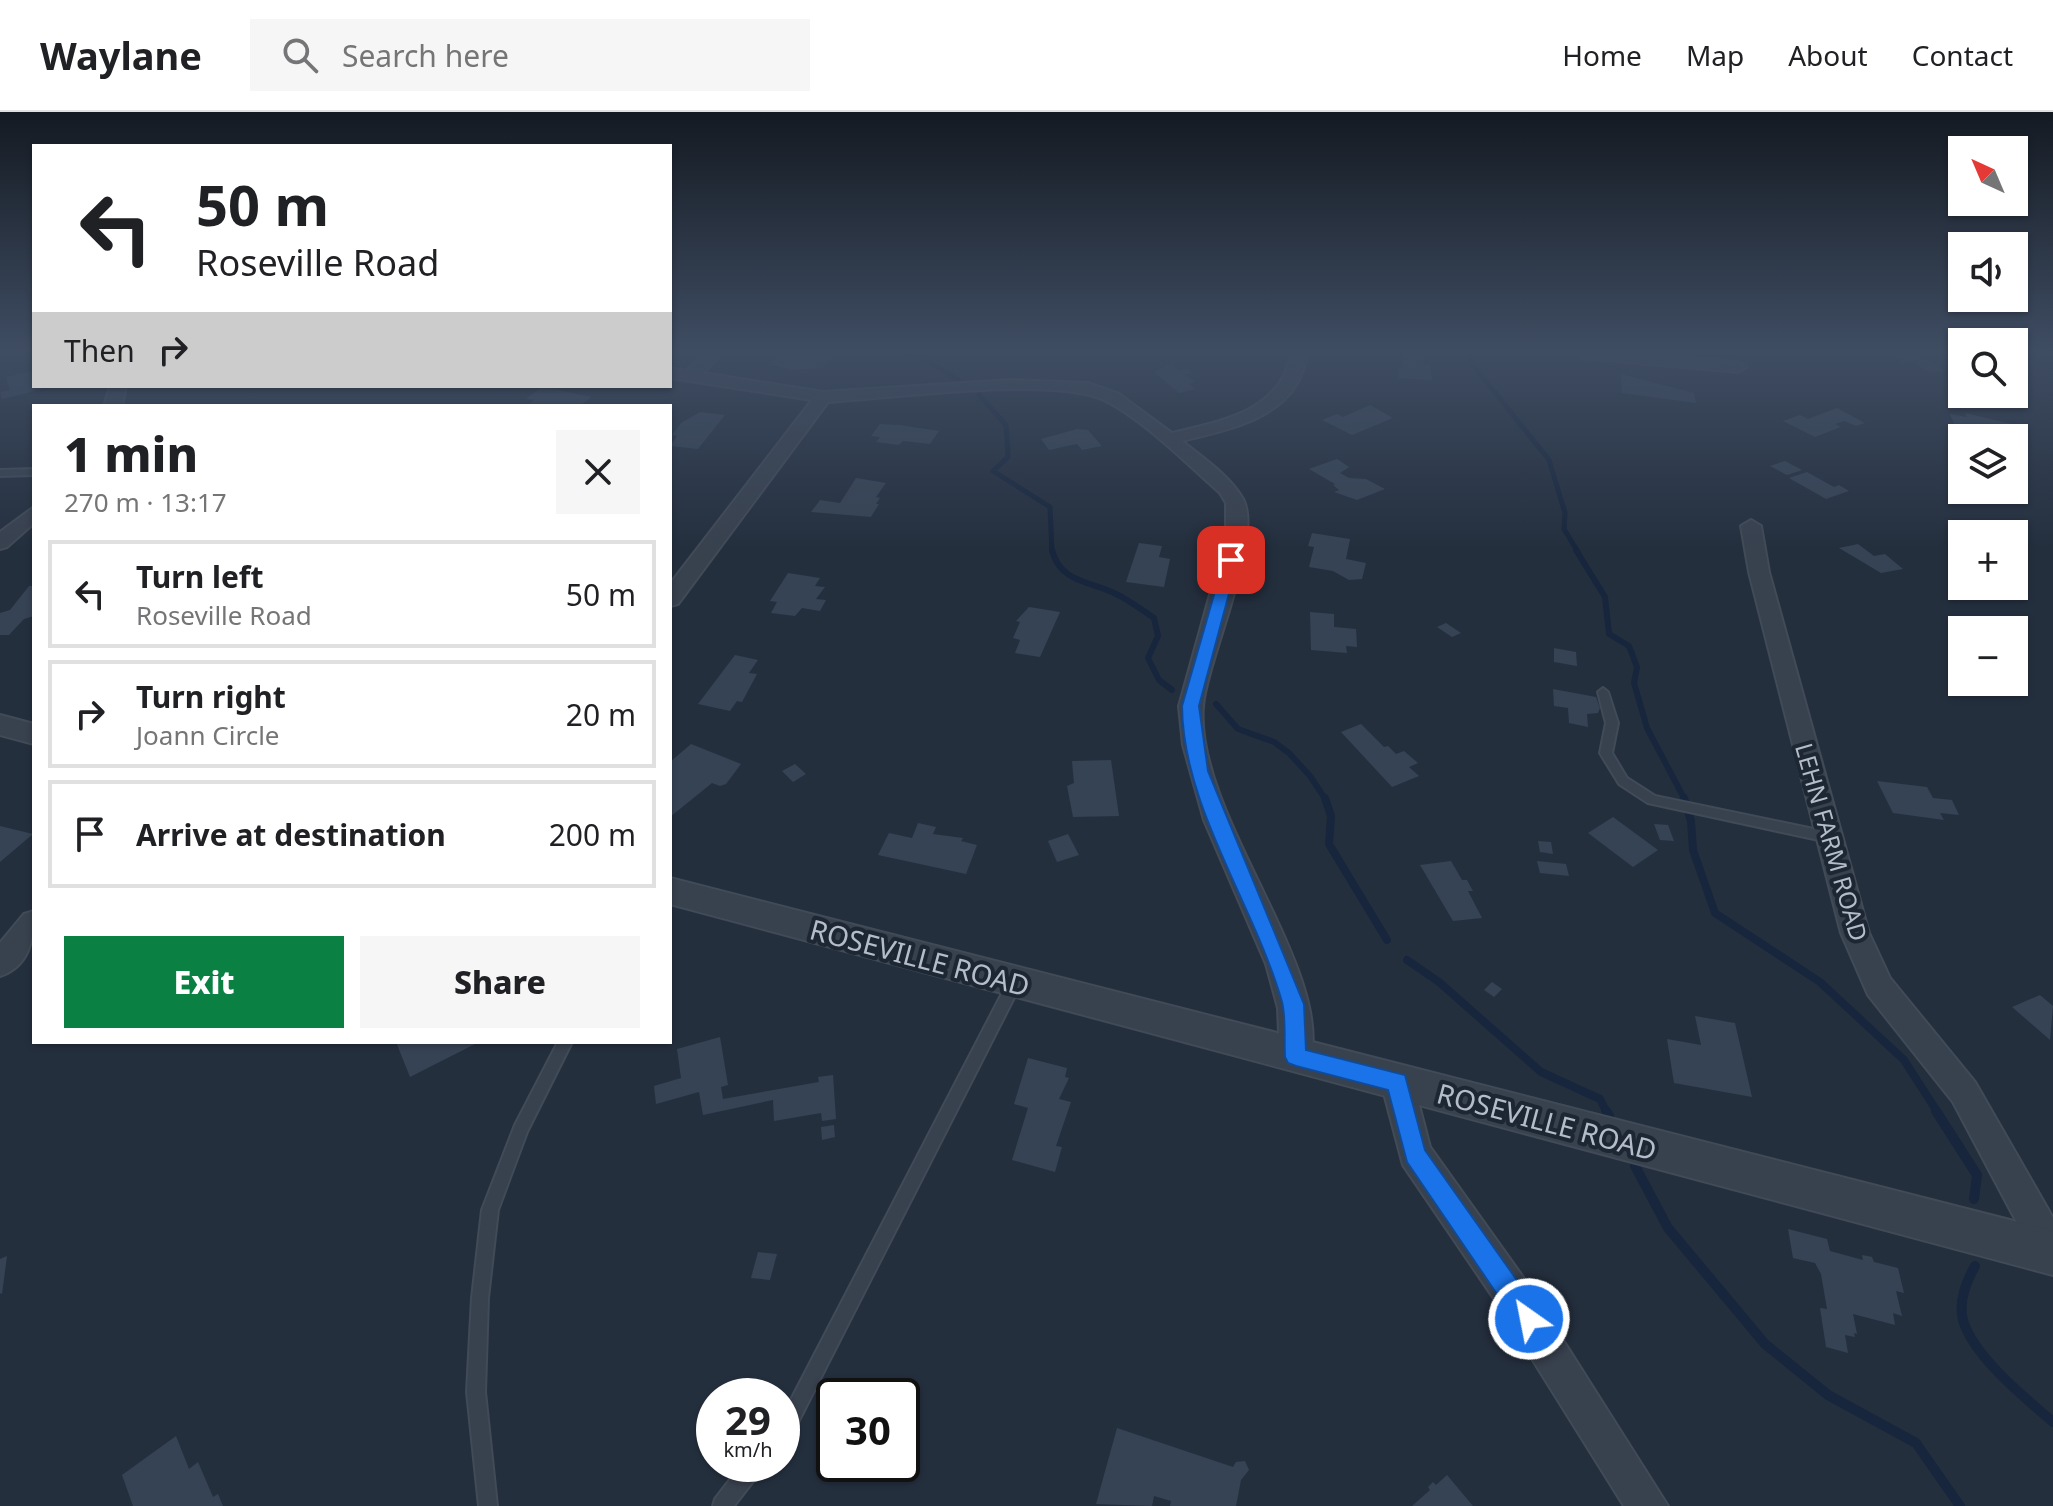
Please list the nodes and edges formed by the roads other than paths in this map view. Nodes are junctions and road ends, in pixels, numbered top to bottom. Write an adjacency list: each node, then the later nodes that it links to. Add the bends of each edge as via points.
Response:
1 (807, 418): 10 (street)
2 (1140, 418): 4 (street)
3 (1239, 418): 4 (street)
4 (1169, 439): 20 (street, via 1236,503 1236,537 1191,706 1191,727 1199,771 1293,1004)
5 (32, 472): 6 (lane)
6 (0, 473)
7 (32, 515): 9 (street)
8 (1751, 526): 14 (street, LEHN FARM ROAD)
9 (16, 533)
10 (672, 596)
11 (1603, 692): 14 (lane, via 1612,723 1606,753 1623,781 1652,800)
12 (0, 725): 13 (street)
13 (32, 733)
14 (1828, 837): 22 (street, LEHN FARM ROAD, via 1855,933 1879,986 1964,1092)
15 (672, 892): 18 (street, ROSEVILLE ROAD)
16 (32, 924): 17 (street)
17 (0, 964)
18 (1015, 982): 20 (street, ROSEVILLE ROAD); 23 (lane)
19 (564, 1044): 25 (lane, via 520,1130 490,1210 476,1392)
20 (1296, 1057): 21 (street, ROSEVILLE ROAD)
21 (1397, 1082): 22 (street, ROSEVILLE ROAD); 27 (street, via 1415,1154 1512,1293)
22 (2053, 1253)
23 (800, 1401)
24 (740, 1482): 26 (lane)
25 (488, 1506)
26 (722, 1506)
27 (1648, 1506)

